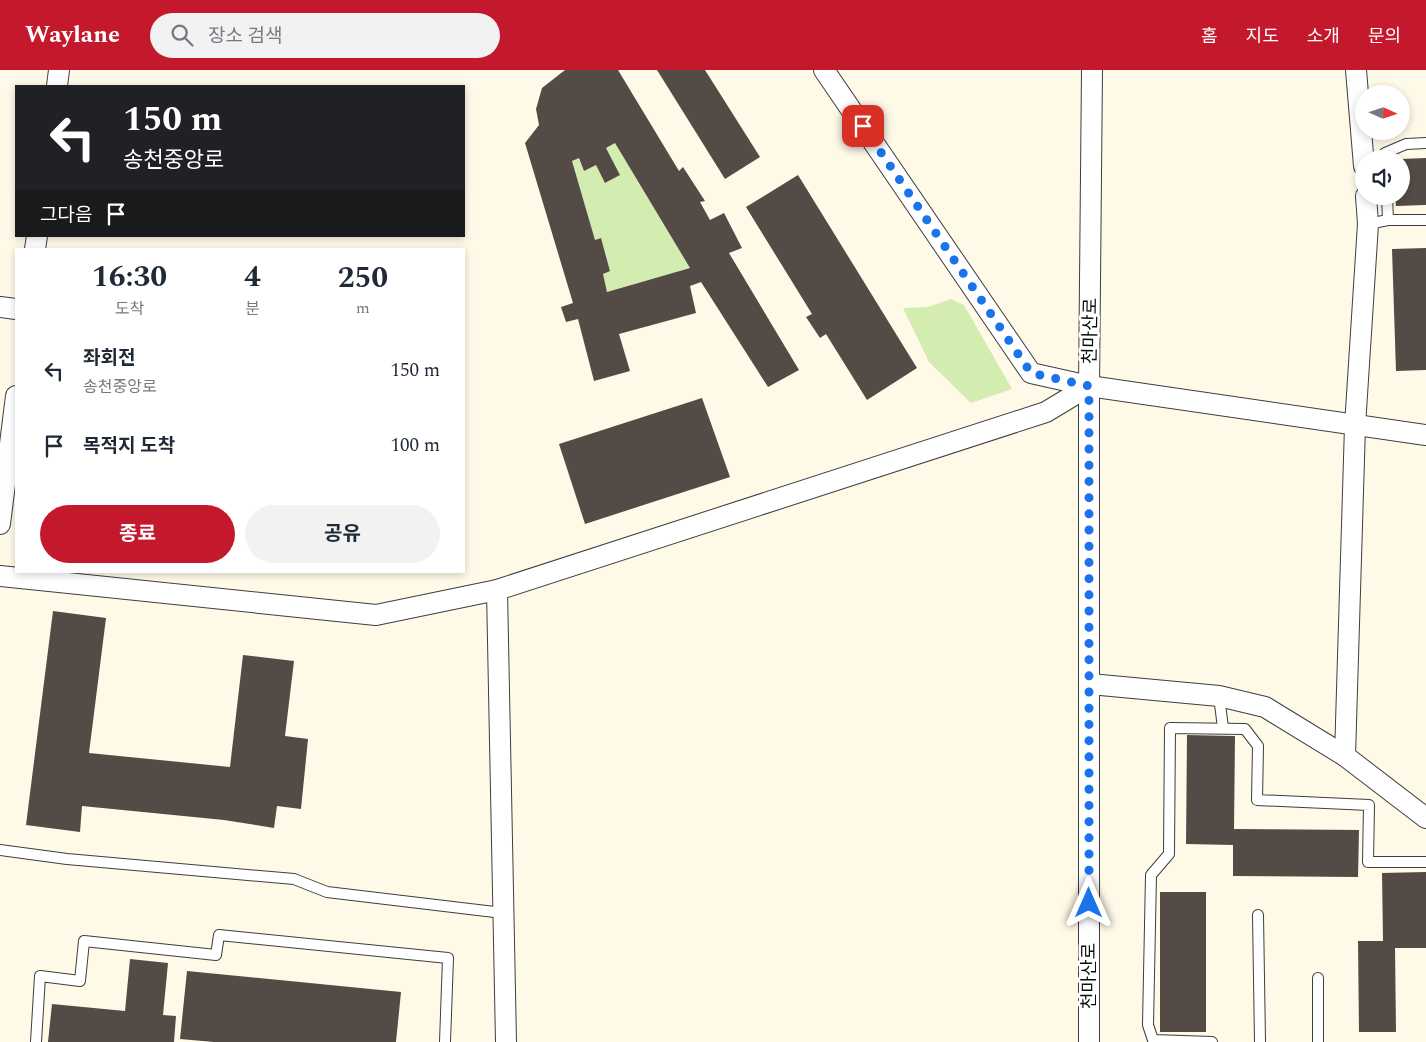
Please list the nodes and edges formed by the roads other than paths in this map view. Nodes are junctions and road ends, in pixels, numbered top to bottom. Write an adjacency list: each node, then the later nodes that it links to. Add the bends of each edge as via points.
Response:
1 (59, 70): 5 (street)
2 (824, 70): 15 (street, via 1031,373)
3 (1092, 70): 15 (street, 천마산로)
4 (1356, 70): 7 (street)
5 (57, 85)
6 (1426, 143): 8 (lane, via 1406,144)
7 (1363, 150)
8 (1393, 150)
9 (1370, 205): 12 (street)
10 (1384, 205): 12 (lane)
11 (1426, 220): 12 (lane)
12 (1378, 222): 17 (street)
13 (0, 307): 14 (street)
14 (15, 309)
15 (1089, 386): 17 (street); 21 (street, via 1046,412); 22 (street, 천마산로)
16 (15, 404): 19 (street)
17 (1355, 426): 18 (street); 25 (street)
18 (1426, 435)
19 (0, 524)
20 (0, 576): 21 (street, via 376,615)
21 (497, 590): 29 (street)
22 (1090, 684): 23 (street); 35 (street, 천마산로)
23 (1219, 696): 24 (lane); 25 (street, via 1265,707)
24 (1222, 728): 28 (lane, via 1245,729 1258,746 1258,800 1369,805 1368,862); 36 (lane, via 1170,728 1169,854 1151,875 1148,1025 1153,1040)
25 (1345, 756): 26 (street)
26 (1426, 818)
27 (0, 850): 29 (lane, via 294,879 327,892)
28 (1426, 862)
29 (503, 913): 34 (street)
30 (1258, 916): 37 (lane)
31 (1318, 978): 38 (lane)
32 (36, 1042): 33 (lane, via 40,976 80,981 84,941 216,955 218,935 448,958)
33 (445, 1042)
34 (506, 1042)
35 (1089, 1042)
36 (1212, 1042)
37 (1260, 1042)
38 (1318, 1042)

